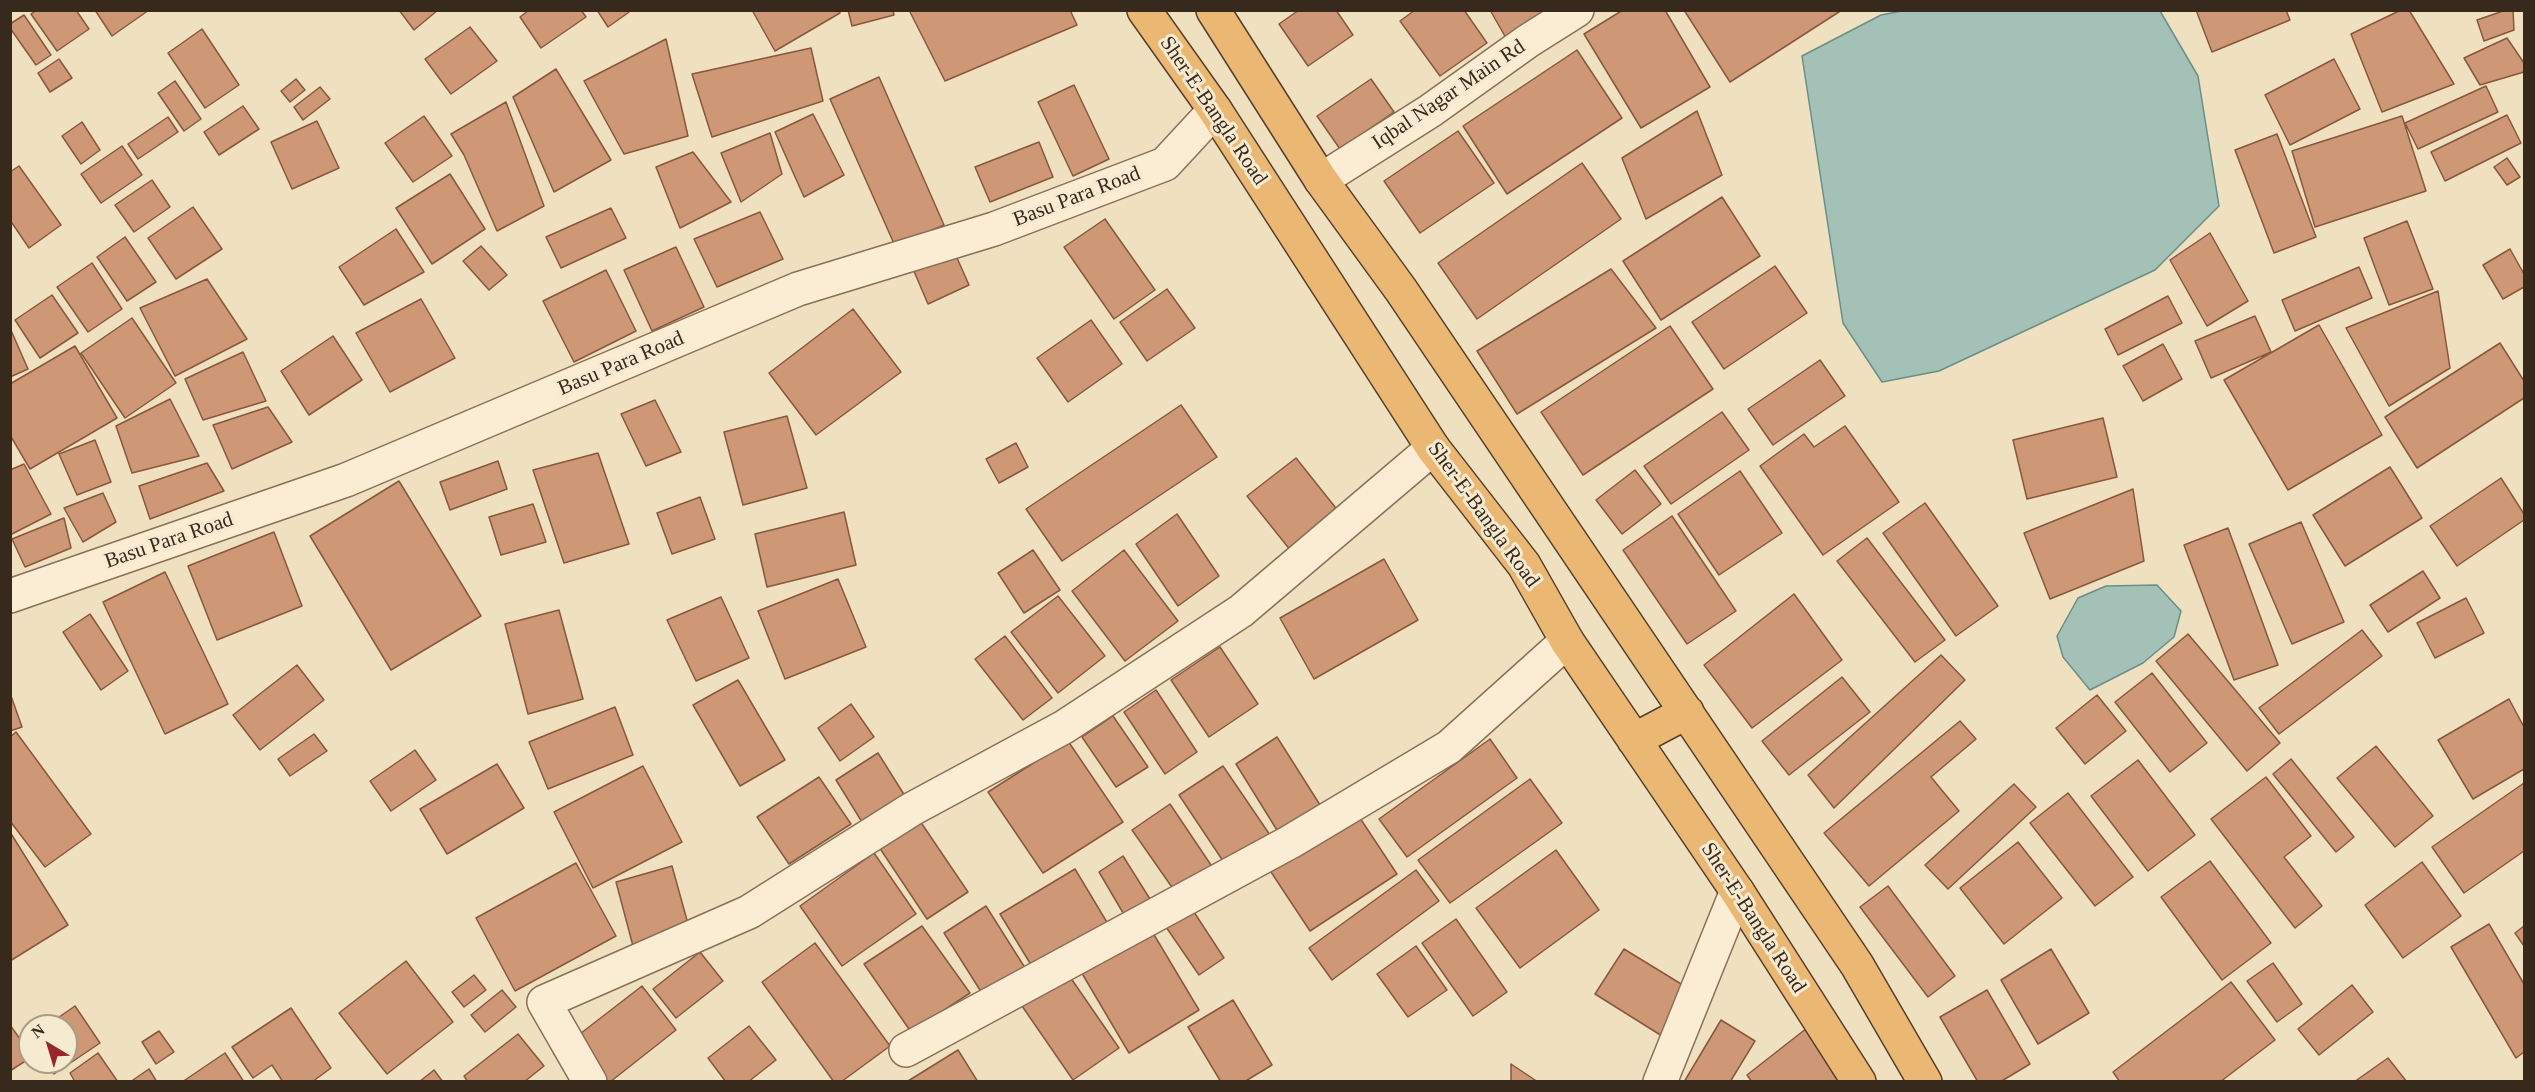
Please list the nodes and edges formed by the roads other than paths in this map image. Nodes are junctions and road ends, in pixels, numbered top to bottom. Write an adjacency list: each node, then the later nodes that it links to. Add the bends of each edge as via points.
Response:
1 (1144, 10): 4 (highway, Sher-E-Bangla Road)
2 (1213, 10): 5 (highway)
3 (1577, 10): 5 (street, Iqbal Nagar Main Rd, via 1431,111)
4 (1215, 110): 6 (highway, Sher-E-Bangla Road); 7 (street, Basu Para Road, via 1165,164 994,229 798,289 346,480)
5 (1321, 180): 9 (highway, via 1401,290)
6 (1433, 448): 8 (highway, Sher-E-Bangla Road, via 1524,565); 13 (street, via 1241,611 1064,728 912,809 749,912 544,1002)
7 (15, 584)
8 (1567, 641): 10 (highway, Sher-E-Bangla Road); 12 (street, via 1449,747 1290,842)
9 (1687, 712): 10 (highway); 16 (highway, via 1857,965)
10 (1634, 740): 11 (highway, Sher-E-Bangla Road)
11 (1737, 891): 14 (street); 15 (highway, Sher-E-Bangla Road)
12 (906, 1050)
13 (590, 1082)
14 (1660, 1082)
15 (1859, 1082)
16 (1925, 1082)

